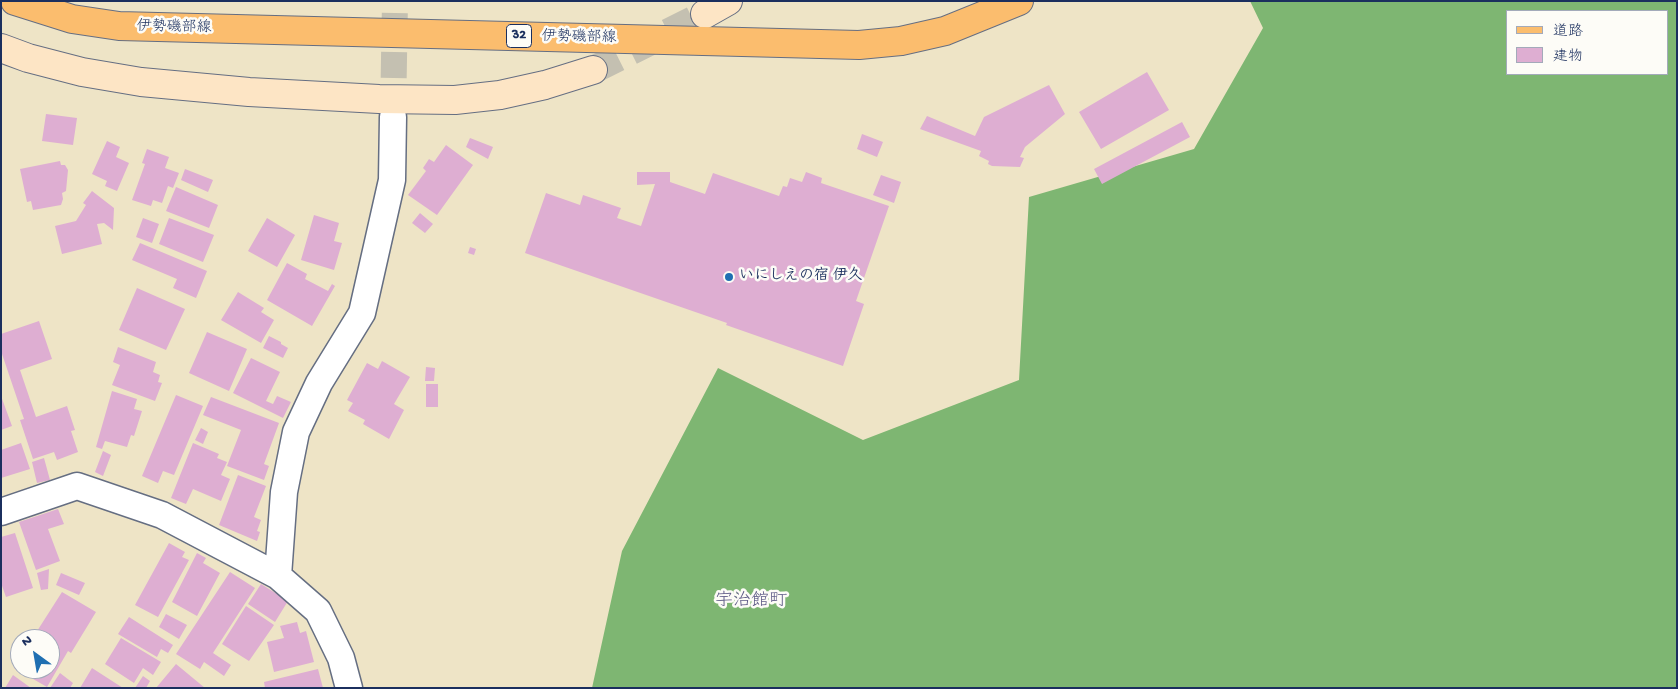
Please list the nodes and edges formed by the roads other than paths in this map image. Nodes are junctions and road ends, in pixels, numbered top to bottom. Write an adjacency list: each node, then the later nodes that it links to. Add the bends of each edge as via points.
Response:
1 (15, 1): 2 (main road, 伊勢磯部線 / 32, via 72,19 119,26 859,45 901,41 945,31)
2 (1019, 1)
3 (1, 48): 4 (street, via 82,72 141,82 379,99 455,100 500,95)
4 (593, 70)
5 (393, 117): 7 (street, via 392,180 362,313 319,382 296,432 284,492)
6 (1, 512): 7 (street, via 77,486 162,515)
7 (278, 576): 8 (street, via 318,611 341,658)
8 (349, 688)

